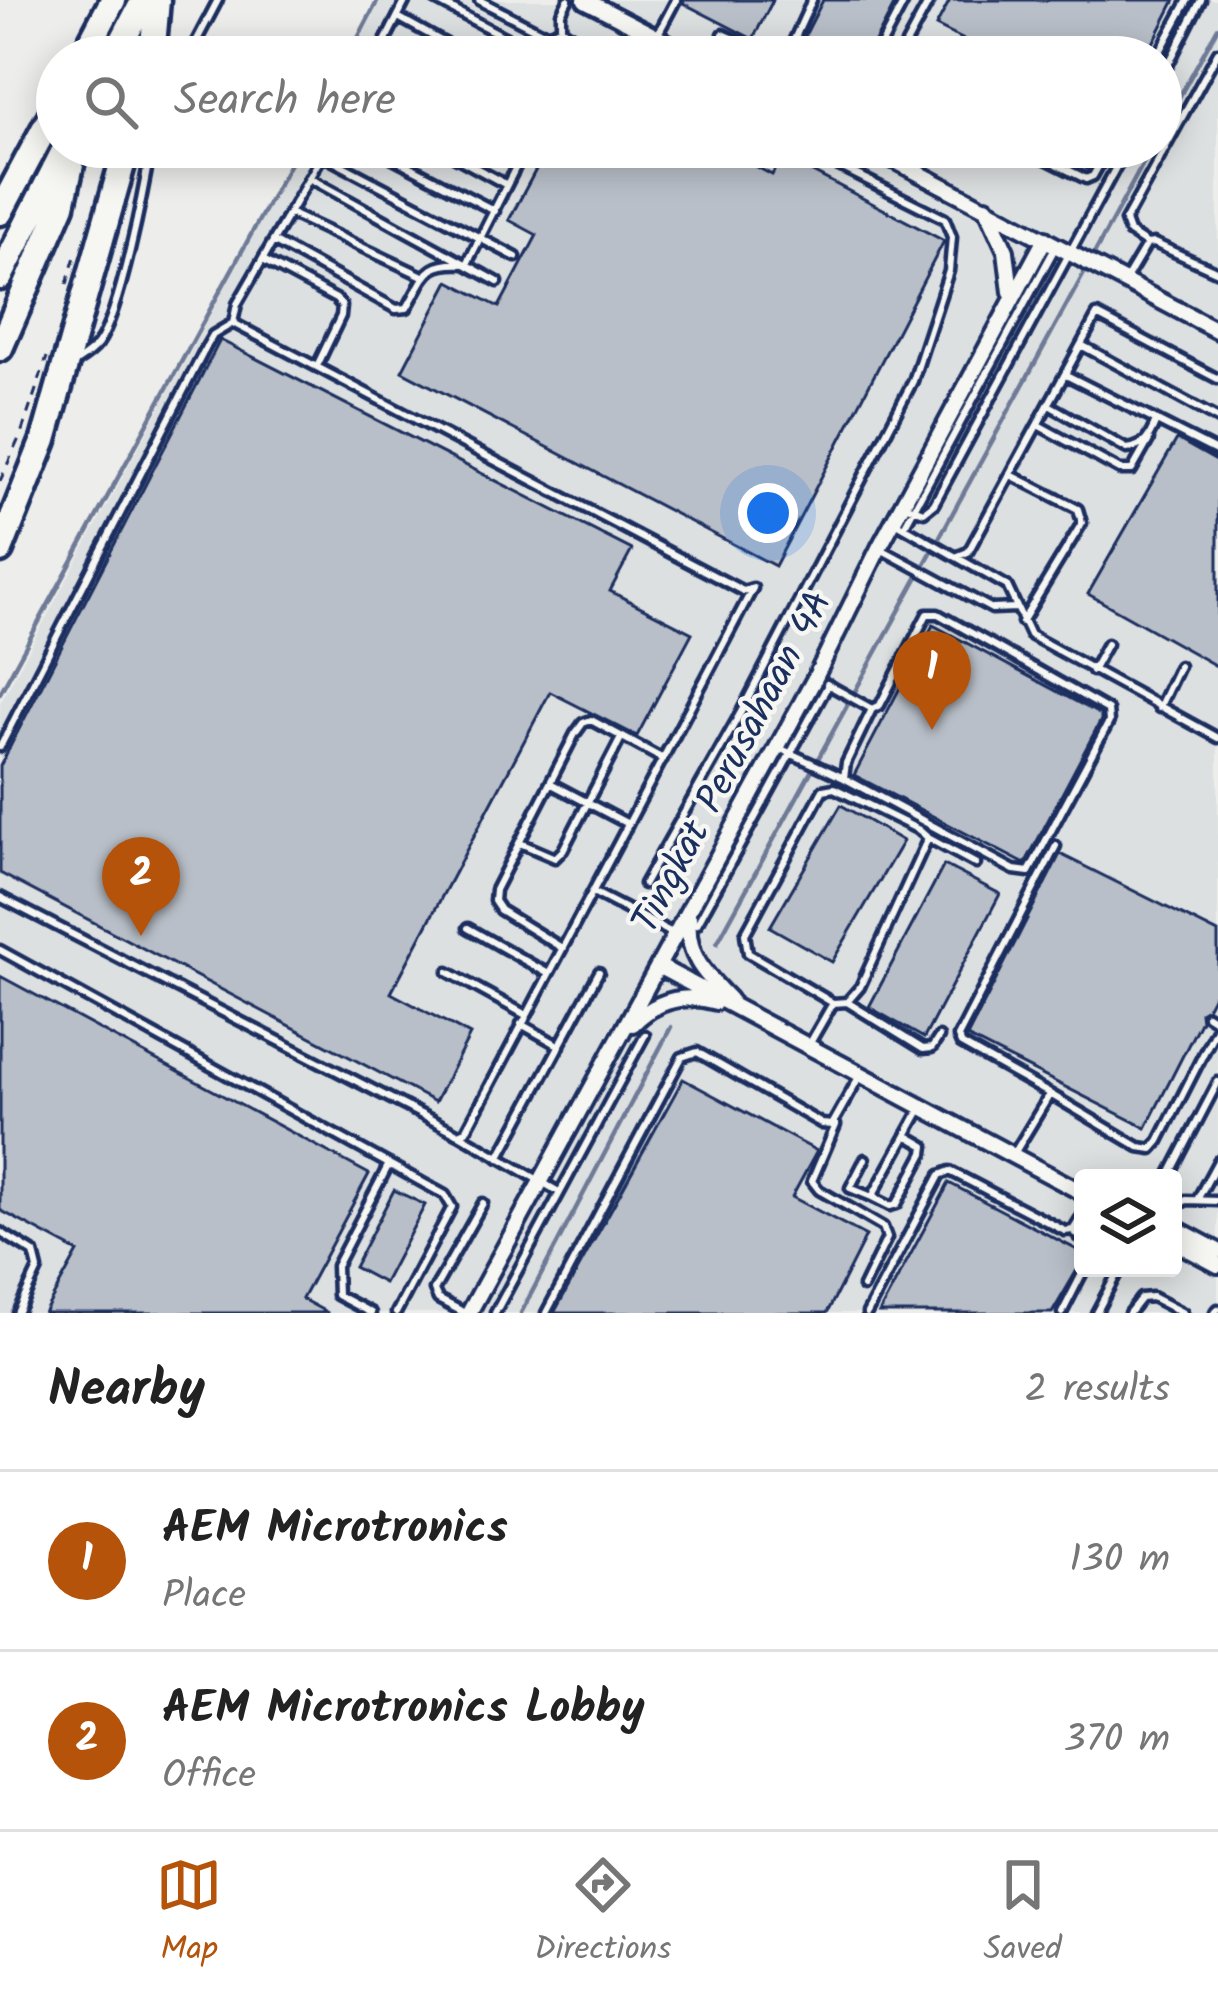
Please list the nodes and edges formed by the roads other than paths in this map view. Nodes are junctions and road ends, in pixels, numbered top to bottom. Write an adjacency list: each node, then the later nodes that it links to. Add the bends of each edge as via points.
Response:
1 (113, 0): 19 (highway)
2 (144, 0): 20 (highway)
3 (157, 0): 21 (highway)
4 (218, 0): 22 (lane)
5 (406, 0): 16 (lane)
6 (435, 0): 25 (lane)
7 (479, 0): 17 (lane, via 541,32)
8 (568, 0): 17 (lane)
9 (585, 0): 28 (street)
10 (676, 0): 29 (lane)
11 (812, 0): 31 (lane)
12 (905, 0): 32 (lane)
13 (930, 0): 33 (lane)
14 (1188, 0): 34 (lane)
15 (1201, 0): 35 (lane)
16 (398, 17): 23 (lane); 24 (lane)
17 (560, 28): 26 (lane); 27 (lane)
18 (723, 34): 30 (lane)
19 (94, 36)
20 (125, 36)
21 (154, 36)
22 (199, 36)
23 (388, 36)
24 (432, 36)
25 (503, 36)
26 (561, 36)
27 (571, 36)
28 (654, 36)
29 (657, 36)
30 (728, 36)
31 (796, 36)
32 (886, 36)
33 (910, 36)
34 (1168, 36)
35 (1182, 38)
36 (1218, 52): 37 (lane)
37 (1182, 117)
38 (36, 145): 58 (highway)
39 (55, 168): 69 (highway)
40 (70, 168): 77 (highway)
41 (120, 168): 78 (highway)
42 (146, 168): 78 (lane, via 102,338 95,349)
43 (315, 168): 54 (lane)
44 (355, 168): 60 (lane)
45 (412, 168): 57 (lane)
46 (476, 168): 55 (lane)
47 (515, 168): 55 (lane)
48 (843, 168): 119 (lane, via 945,219 949,271 913,381)
49 (910, 168): 56 (street)
50 (1064, 168): 51 (lane, via 1086,179)
51 (1097, 168)
52 (1116, 168): 64 (lane)
53 (1154, 168): 63 (lane, via 1125,221)
54 (309, 178): 59 (lane); 67 (lane)
55 (506, 184): 57 (lane)
56 (986, 207): 62 (street); 73 (street, via 1012,275)
57 (495, 211): 60 (lane)
58 (0, 212)
59 (290, 213): 61 (lane); 70 (lane)
60 (482, 237): 65 (lane); 67 (lane)
61 (274, 241): 66 (lane); 70 (lane, via 396,309 407,308)
62 (1051, 242): 64 (street); 73 (street, Tingkat Perusahaan 4A); 89 (lane)
63 (1148, 244): 68 (lane); 71 (lane)
64 (1073, 253): 71 (street); 89 (lane, via 934,504 924,512)
65 (516, 256)
66 (263, 260): 74 (lane); 79 (lane, via 342,306)
67 (467, 264): 70 (lane, via 440,262); 72 (lane)
68 (1218, 272)
69 (0, 277)
70 (425, 278)
71 (1125, 280): 75 (street)
72 (498, 282)
73 (1000, 319): 89 (street, Tingkat Perusahaan 4A)
74 (233, 322): 79 (lane); 104 (lane, via 206,347)
75 (1218, 331)
76 (1081, 345): 80 (lane); 81 (lane, via 1097,315); 83 (lane)
77 (0, 348)
78 (58, 358): 92 (highway, via 34,470)
79 (317, 366): 109 (lane, via 743,591 752,588)
80 (1065, 374): 82 (lane); 84 (lane)
81 (1218, 379)
82 (1048, 404): 85 (lane); 86 (lane, via 1127,448)
83 (1218, 419)
84 (1156, 421): 86 (lane); 87 (lane)
85 (1037, 425): 86 (lane, via 1120,470 1132,470); 88 (lane)
86 (1149, 440)
87 (1218, 452)
88 (1011, 475): 93 (lane, via 968,552); 95 (lane, via 1078,509 1082,523)
89 (908, 507): 90 (street, Tingkat Perusahaan 4A)
90 (898, 524): 91 (street, Tingkat Perusahaan 4A); 93 (lane)
91 (878, 548): 94 (lane, via 992,610); 99 (street, Tingkat Perusahaan 4A)
92 (0, 550)
93 (958, 556): 94 (lane, via 1007,586)
94 (1016, 608): 95 (lane)
95 (1022, 622): 98 (lane, via 1030,635)
96 (1107, 644): 98 (lane)
97 (1179, 665): 100 (lane)
98 (1092, 671): 100 (lane)
99 (821, 681): 101 (lane); 105 (street, Tingkat Perusahaan 4A); 107 (lane)
100 (1159, 708): 103 (lane)
101 (872, 709): 106 (lane); 110 (lane, via 927,614 938,614 1100,703 1109,722 1029,872)
102 (622, 736): 109 (lane); 112 (lane, via 583,722); 113 (lane)
103 (1218, 738)
104 (0, 747)
105 (777, 747): 107 (lane); 111 (street, Tingkat Perusahaan 4A)
106 (851, 751): 108 (lane); 110 (lane)
107 (793, 754): 110 (lane); 111 (lane)
108 (865, 758)
109 (663, 759): 114 (lane)
110 (844, 778)
111 (769, 779): 121 (street, Tingkat Perusahaan 4A)
112 (550, 783): 113 (lane); 116 (lane)
113 (586, 802): 114 (lane); 116 (lane, via 555,858)
114 (628, 824): 120 (lane)
115 (928, 838): 118 (lane); 132 (lane); 133 (lane, via 834,788 823,790 746,934 748,953)
116 (520, 843): 126 (lane, via 494,901)
117 (1056, 846): 148 (lane, via 958,1037)
118 (976, 864)
119 (644, 884)
120 (592, 891): 125 (lane); 126 (lane)
121 (703, 894): 123 (lane); 125 (street, Tingkat Perusahaan 4A); 134 (street, via 687,923 689,946)
122 (0, 897): 151 (lane)
123 (697, 924)
124 (468, 928): 131 (lane)
125 (675, 935): 128 (street, Tingkat Perusahaan 4A)
126 (562, 948): 131 (lane)
127 (0, 950): 157 (lane)
128 (658, 966): 134 (street); 143 (street, Tingkat Perusahaan 4A)
129 (448, 972): 135 (lane)
130 (599, 972): 141 (lane)
131 (547, 973): 135 (lane)
132 (847, 1002): 133 (lane); 140 (lane, via 923,1049)
133 (832, 1003): 142 (lane)
134 (738, 1009): 142 (street); 143 (street, via 706,999 666,1001 646,1010)
135 (526, 1015): 137 (lane)
136 (1207, 1016): 138 (lane)
137 (521, 1024): 141 (lane); 151 (lane, via 473,1123)
138 (1218, 1024): 148 (lane, via 1152,1149)
139 (645, 1035): 147 (lane)
140 (939, 1036)
141 (560, 1046): 154 (lane)
142 (809, 1046): 144 (street)
143 (613, 1049): 145 (street, Tingkat Perusahaan 4A)
144 (860, 1074): 149 (street); 150 (lane)
145 (595, 1082): 147 (lane); 159 (street, Tingkat Perusahaan 4A)
146 (1217, 1085): 158 (lane)
147 (614, 1093): 161 (lane)
148 (1050, 1094): 153 (lane)
149 (922, 1107): 152 (lane); 153 (street)
150 (838, 1121): 175 (lane, via 812,1181 883,1227 887,1238); 181 (lane, via 822,1124 697,1052 682,1057)
151 (459, 1134): 154 (lane)
152 (906, 1135): 162 (lane); 162 (lane, via 924,1153 901,1197 890,1206)
153 (1013, 1155): 160 (street)
154 (499, 1158): 159 (lane)
155 (865, 1159): 162 (lane, via 850,1188)
156 (1218, 1161): 163 (lane)
157 (388, 1164): 177 (lane, via 336,1266 337,1294); 178 (lane, via 445,1195 452,1208)
158 (1173, 1169)
159 (541, 1182): 161 (lane); 179 (street, Tingkat Perusahaan 4A)
160 (1074, 1187)
161 (560, 1192): 180 (lane)
162 (872, 1197)
163 (1198, 1198): 164 (lane); 166 (lane)
164 (1218, 1201)
165 (482, 1203): 179 (lane, via 434,1290)
166 (1182, 1203)
167 (1073, 1230): 182 (lane, via 950,1171 940,1175)
168 (0, 1232): 176 (lane, via 34,1253 38,1269)
169 (1182, 1232): 171 (street)
170 (1182, 1246): 172 (street)
171 (1218, 1250)
172 (1218, 1264)
173 (1080, 1277): 183 (lane)
174 (1115, 1277): 184 (lane)
175 (862, 1287)
176 (16, 1313)
177 (370, 1313)
178 (396, 1313)
179 (467, 1313)
180 (495, 1313)
181 (547, 1313)
182 (867, 1313)
183 (1062, 1313)
184 (1096, 1313)
185 (1129, 1313): 186 (lane, via 1152,1297)
186 (1183, 1313)

